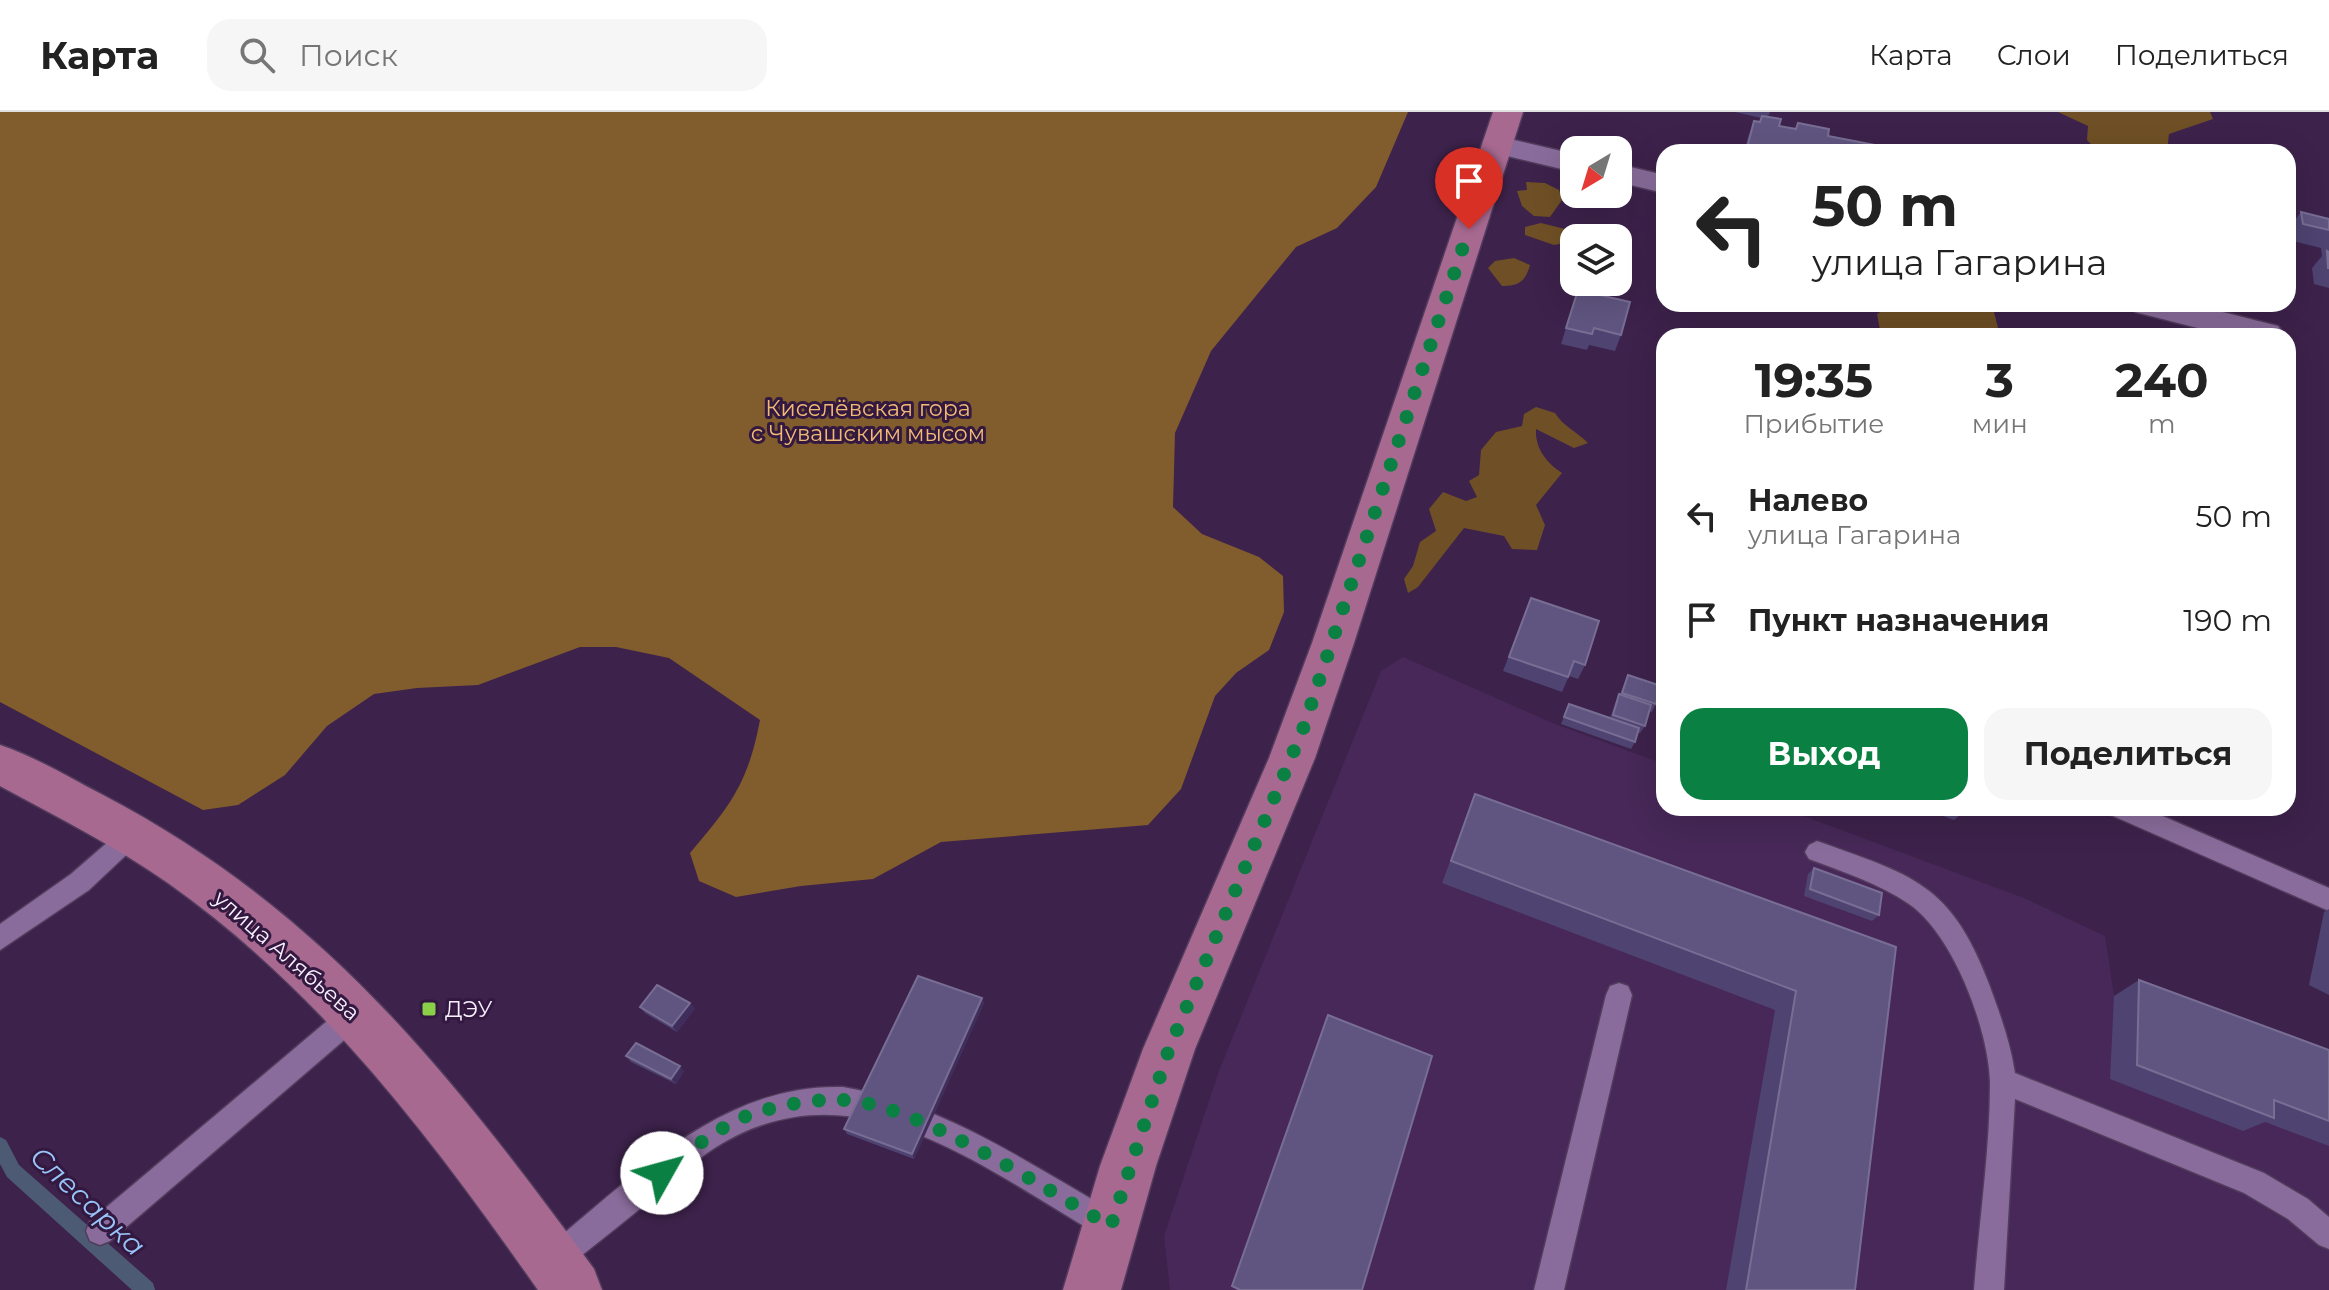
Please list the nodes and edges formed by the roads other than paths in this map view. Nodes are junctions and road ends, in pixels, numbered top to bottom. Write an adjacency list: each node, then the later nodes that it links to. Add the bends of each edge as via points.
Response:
1 (1502, 128): 2 (street); 16 (main road, via 1303,729 1169,1049)
2 (1560, 156)
3 (1632, 176): 4 (street)
4 (1656, 182)
5 (2179, 312): 6 (street)
6 (2242, 328)
7 (0, 764): 9 (main road, улица Алябьева)
8 (2137, 816): 11 (lane)
9 (132, 835): 12 (lane, via 80,882); 14 (main road, улица Алябьева, via 185,868 258,926)
10 (1817, 852): 15 (lane, via 1883,876 1944,919 1963,948 1997,1040)
11 (2329, 900)
12 (0, 938)
13 (1619, 995): 21 (lane)
14 (355, 1014): 17 (lane); 19 (main road, улица Алябьева, via 425,1091)
15 (2003, 1081): 18 (lane, via 2254,1183); 22 (lane)
16 (1111, 1226): 19 (lane, via 917,1121 880,1106 841,1099 749,1115 704,1140); 20 (main road)
17 (100, 1231)
18 (2329, 1235)
19 (562, 1275)
20 (1092, 1290)
21 (1549, 1290)
22 (1989, 1290)

